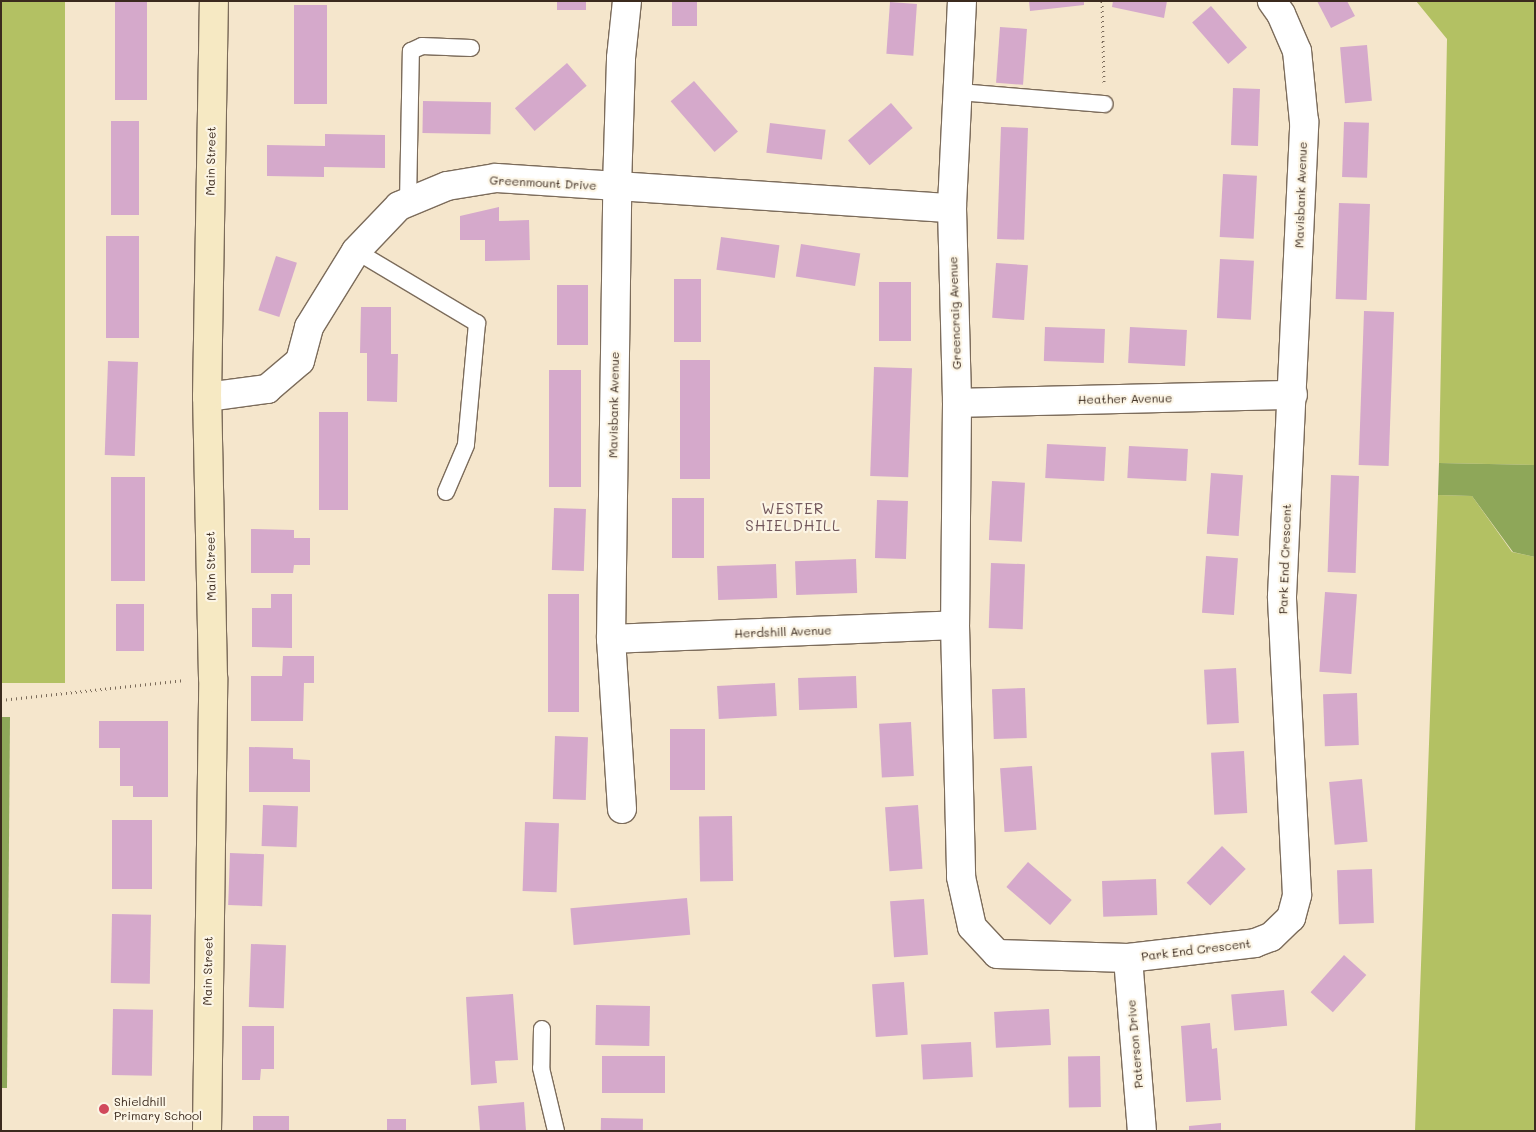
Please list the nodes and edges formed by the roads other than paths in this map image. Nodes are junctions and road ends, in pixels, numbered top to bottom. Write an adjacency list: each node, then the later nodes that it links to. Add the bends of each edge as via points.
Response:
1 (214, 1): 13 (street, Main Street)
2 (627, 1): 8 (street, Mavisbank Avenue, via 621,58)
3 (962, 1): 6 (street, Greencraig Avenue)
4 (1272, 1): 12 (street, Mavisbank Avenue, via 1282,14 1297,51 1304,122)
5 (471, 48): 9 (lane, via 422,46 411,52)
6 (958, 92): 7 (lane); 10 (street, Greencraig Avenue)
7 (1105, 104)
8 (617, 187): 9 (street, Greenmount Drive, via 496,178 447,186); 10 (street, Greenmount Drive); 17 (street, Mavisbank Avenue)
9 (408, 202): 11 (street, Greenmount Drive, via 399,206)
10 (952, 208): 14 (street, Greencraig Avenue)
11 (356, 251): 13 (street, Greenmount Drive, via 309,326 300,361 267,389); 15 (lane, via 477,323 466,445)
12 (1293, 395): 14 (street, Heather Avenue); 19 (street, Park End Crescent, via 1282,596 1297,895 1291,918 1271,937 1255,943)
13 (208, 397): 21 (street, Main Street, via 213,678)
14 (957, 403): 16 (street, Greencraig Avenue)
15 (446, 492)
16 (955, 625): 17 (street, Herdshill Avenue); 19 (street, Park End Crescent, via 961,877 972,927 997,954)
17 (611, 640): 18 (street, Mavisbank Avenue)
18 (622, 809)
19 (1128, 958): 23 (street, Paterson Drive)
20 (542, 1029): 22 (lane, via 541,1068)
21 (207, 1131)
22 (556, 1131)
23 (1142, 1131)

